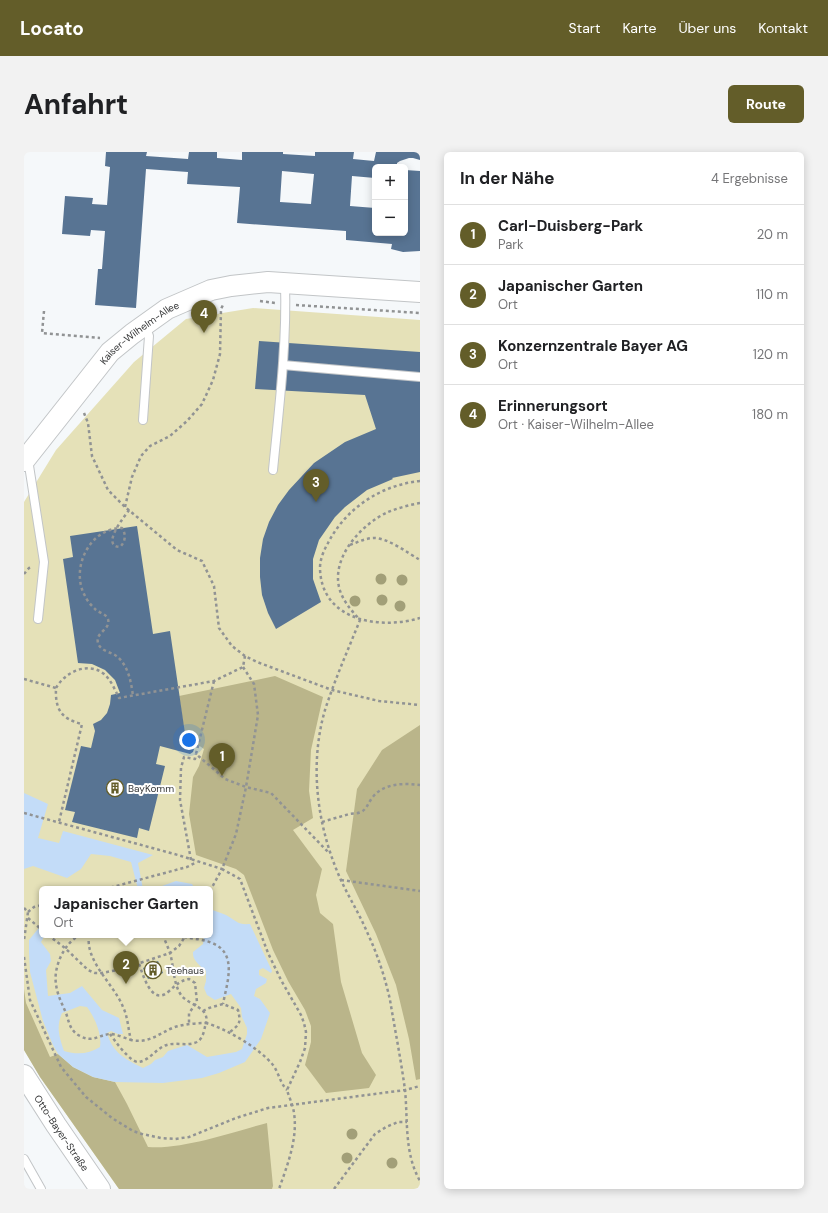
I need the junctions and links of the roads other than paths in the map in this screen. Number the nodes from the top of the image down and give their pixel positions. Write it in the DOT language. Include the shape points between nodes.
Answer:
graph roads {
  1 [pos="285,283"];
  2 [pos="420,292"];
  3 [pos="145,324"];
  4 [pos="283,365"];
  5 [pos="420,377"];
  6 [pos="142,420"];
  7 [pos="26,458"];
  8 [pos="273,470"];
  9 [pos="38,618"];
  10 [pos="24,1075"];
  11 [pos="24,1159"];
  12 [pos="41,1189"];
  13 [pos="100,1189"];
  1 -- 2 [label="street, Kaiser-Wilhelm-Allee"];
  1 -- 3 [label="street, Kaiser-Wilhelm-Allee" via="268,282 211,290 167,309"];
  1 -- 4 [label="lane"];
  3 -- 6 [label="lane" via="149,336"];
  3 -- 7 [label="street, Kaiser-Wilhelm-Allee" via="110,352"];
  4 -- 5 [label="lane"];
  4 -- 8 [label="lane"];
  7 -- 9 [label="lane" via="44,562"];
  10 -- 13 [label="street, Otto-Bayer-Straße"];
  11 -- 12 [label="lane"];
}
